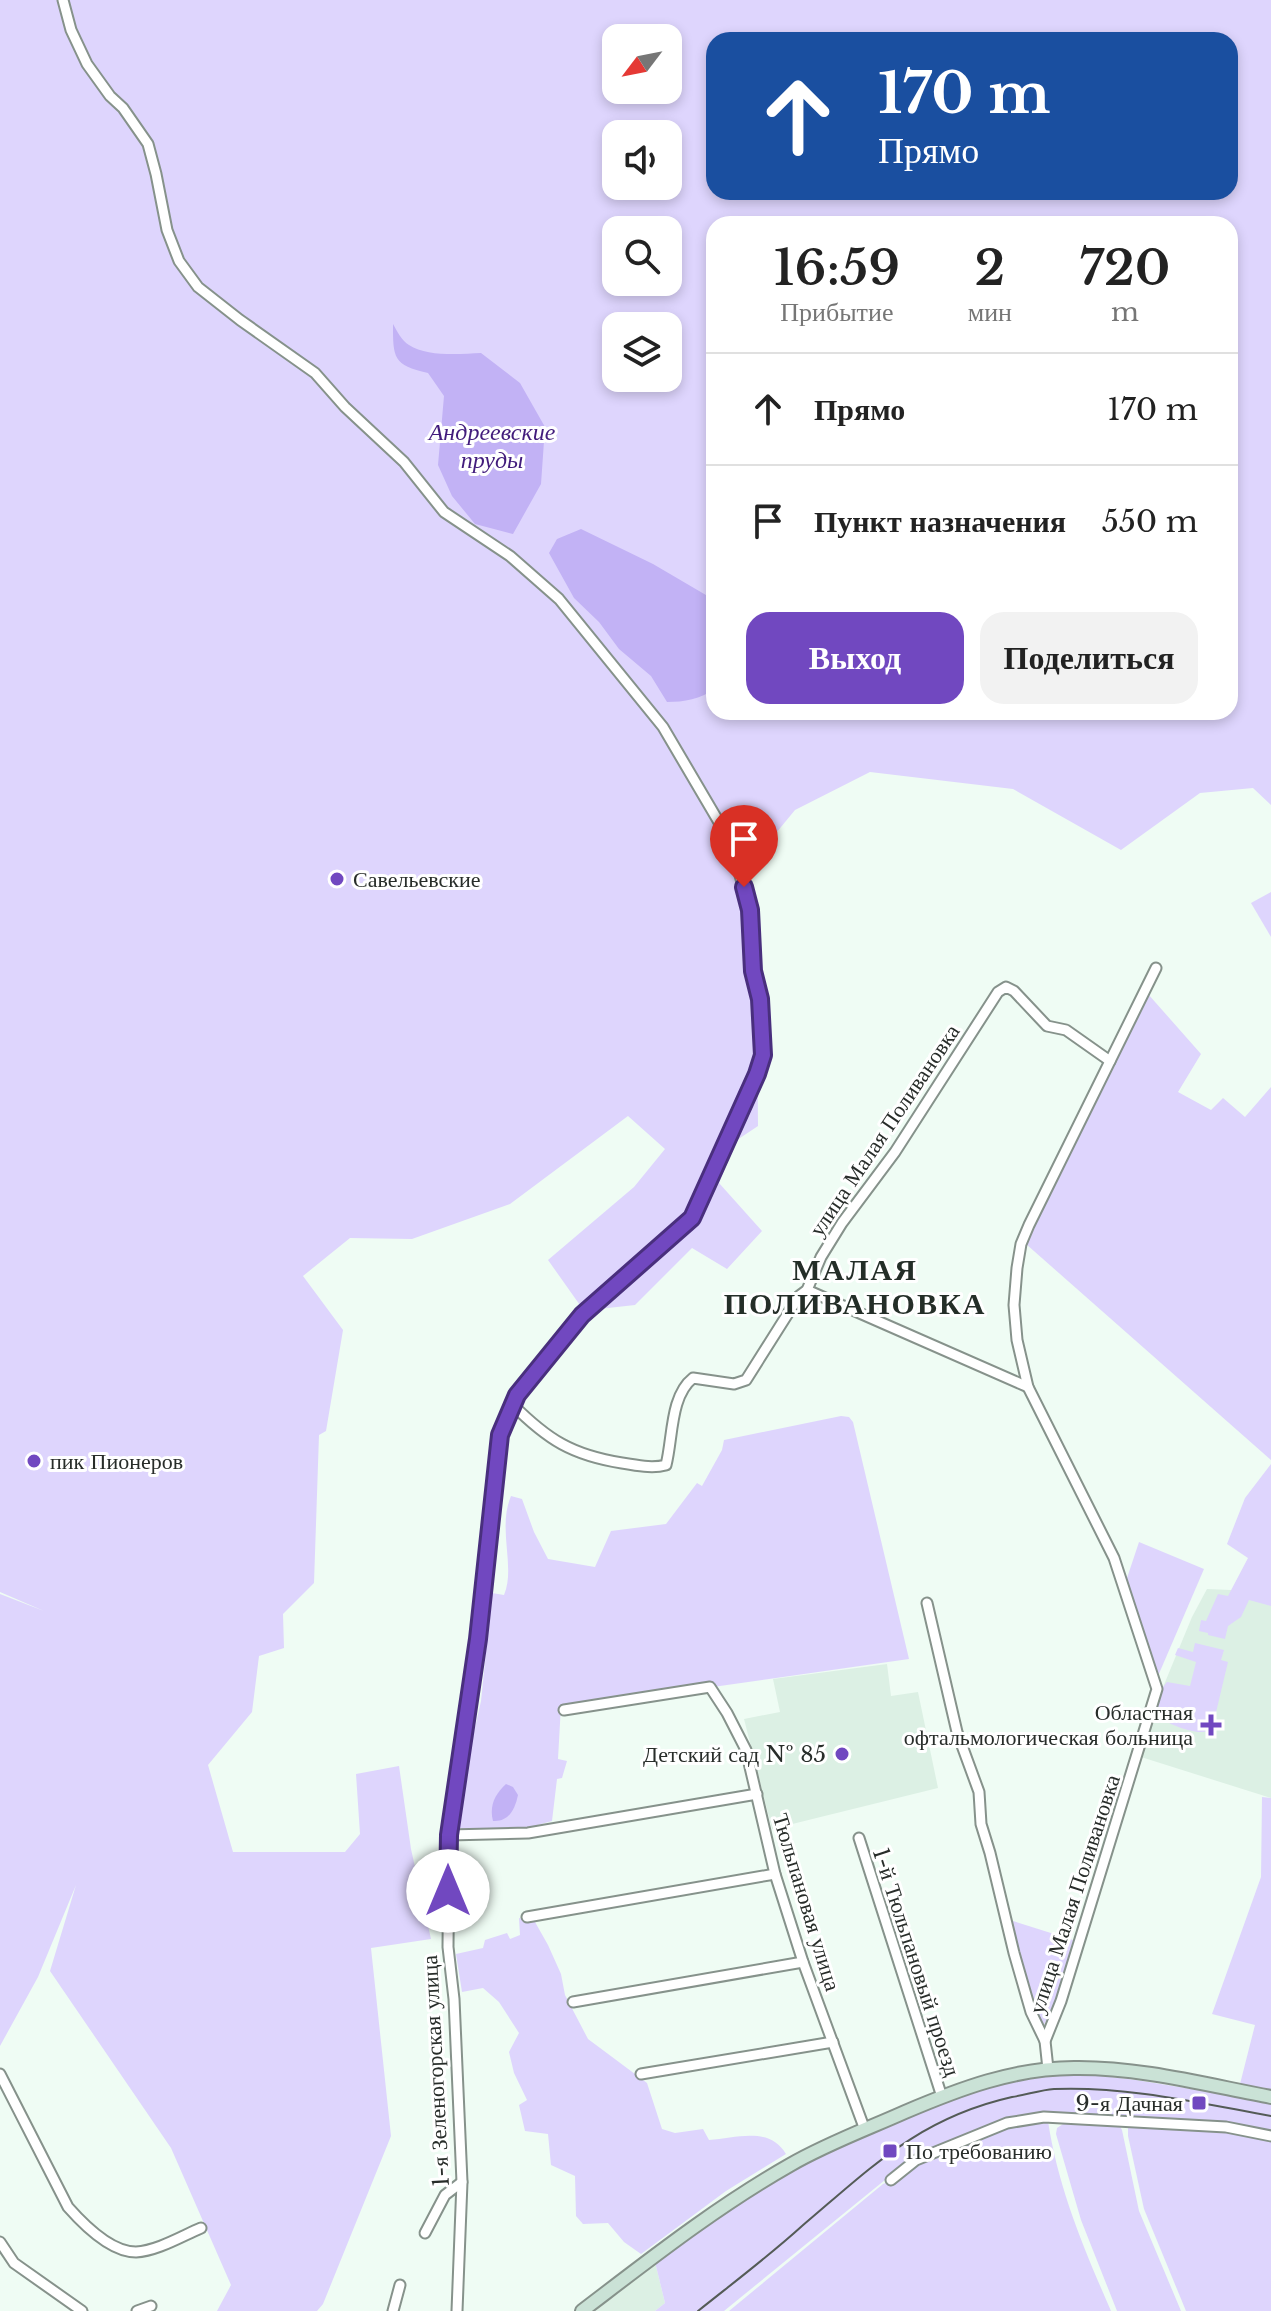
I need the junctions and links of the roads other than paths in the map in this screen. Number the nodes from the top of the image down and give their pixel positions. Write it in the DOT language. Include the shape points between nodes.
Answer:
graph roads {
  1 [pos="63,0"];
  2 [pos="1156,968"];
  3 [pos="1110,1061"];
  4 [pos="807,1290"];
  5 [pos="1028,1387"];
  6 [pos="512,1404"];
  7 [pos="927,1603"];
  8 [pos="564,1710"];
  9 [pos="757,1794"];
  10 [pos="449,1835"];
  11 [pos="859,1838"];
  12 [pos="775,1874"];
  13 [pos="527,1917"];
  14 [pos="803,1962"];
  15 [pos="573,2002"];
  16 [pos="1045,2041"];
  17 [pos="833,2042"];
  18 [pos="1048,2069"];
  19 [pos="0,2074"];
  20 [pos="641,2074"];
  21 [pos="942,2097"];
  22 [pos="1271,2097"];
  23 [pos="865,2130"];
  24 [pos="1271,2136"];
  25 [pos="891,2180"];
  26 [pos="462,2182"];
  27 [pos="201,2228"];
  28 [pos="425,2233"];
  29 [pos="0,2242"];
  30 [pos="400,2285"];
  31 [pos="151,2306"];
  32 [pos="82,2311"];
  33 [pos="137,2311"];
  34 [pos="393,2311"];
  35 [pos="457,2311"];
  36 [pos="582,2311"];
  1 -- 6 [label="street" via="87,64 148,144 167,230 179,261 198,287 315,373 404,462 444,512 510,556 559,599 663,727 730,841 750,910 763,1055 757,1074 692,1218 582,1315"];
  2 -- 3 [label="street, улица Малая Поливановка"];
  3 -- 4 [label="street, улица Малая Поливановка" via="1066,1030 1047,1026 1014,991 1006,987 998,992 895,1152 842,1223"];
  3 -- 5 [label="street, улица Малая Поливановка" via="1021,1244 1014,1305"];
  4 -- 5 [label="street"];
  4 -- 6 [label="street, улица Малая Поливановка" via="746,1380 688,1382 677,1402 666,1465 590,1458 541,1431"];
  5 -- 16 [label="street, улица Малая Поливановка" via="1114,1558 1157,1689"];
  6 -- 10 [label="street, 1-я Зеленогорская улица" via="500,1435"];
  7 -- 16 [label="street" via="957,1732 979,1792 981,1824 1014,1953"];
  8 -- 9 [label="street, Тюльпановая улица" via="710,1687 746,1750"];
  9 -- 10 [label="street" via="528,1833"];
  9 -- 12 [label="street, Тюльпановая улица"];
  10 -- 26 [label="street, 1-я Зеленогорская улица" via="448,1947"];
  11 -- 21 [label="street, 1-й Тюльпановый проезд"];
  12 -- 13 [label="street"];
  12 -- 14 [label="street, Тюльпановая улица"];
  14 -- 15 [label="street"];
  14 -- 17 [label="street, Тюльпановая улица"];
  16 -- 18 [label="street, улица Малая Поливановка"];
  17 -- 20 [label="street"];
  17 -- 23 [label="street, Тюльпановая улица"];
  18 -- 21 [label="main road" via="993,2079"];
  18 -- 22 [label="main road" via="1149,2075"];
  19 -- 27 [label="street" via="80,2221 120,2249 136,2252"];
  21 -- 23 [label="main road"];
  23 -- 36 [label="main road" via="792,2164 729,2202"];
  24 -- 25 [label="street" via="1226,2127 1044,2117 1007,2123 916,2160"];
  26 -- 28 [label="street" via="445,2195"];
  26 -- 35 [label="street, 1-я Зеленогорская улица"];
  29 -- 32 [label="street" via="14,2263"];
  30 -- 34 [label="street"];
  31 -- 33 [label="street"];
}
